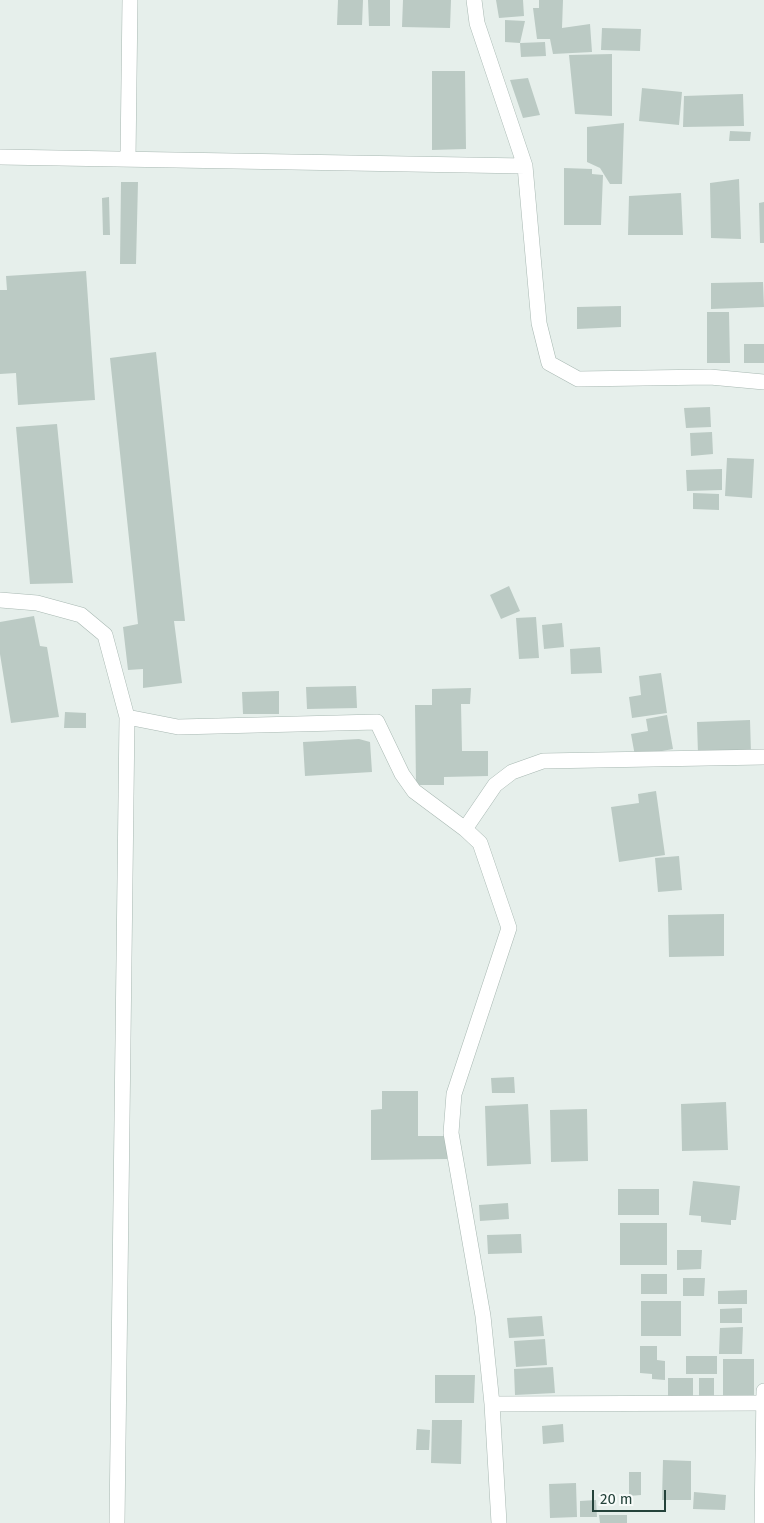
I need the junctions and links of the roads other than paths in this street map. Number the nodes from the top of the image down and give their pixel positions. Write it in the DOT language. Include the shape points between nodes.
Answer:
graph roads {
  1 [pos="130,0"];
  2 [pos="474,0"];
  3 [pos="0,156"];
  4 [pos="128,159"];
  5 [pos="525,166"];
  6 [pos="764,382"];
  7 [pos="0,600"];
  8 [pos="127,717"];
  9 [pos="764,757"];
  10 [pos="465,829"];
  11 [pos="764,1391"];
  12 [pos="764,1403"];
  13 [pos="492,1404"];
  14 [pos="117,1523"];
  15 [pos="499,1523"];
  16 [pos="762,1523"];
  1 -- 4 [label="street"];
  2 -- 5 [label="street" via="477,23"];
  3 -- 4 [label="street"];
  4 -- 5 [label="street"];
  5 -- 6 [label="street" via="539,323 549,363 578,379 710,377"];
  7 -- 8 [label="street" via="37,603 81,615 105,635"];
  8 -- 10 [label="street" via="178,726 377,722 402,774 414,791"];
  8 -- 14 [label="street"];
  9 -- 10 [label="street" via="543,761 512,772 495,784"];
  10 -- 13 [label="street" via="480,844 509,928 454,1094 451,1133 483,1316"];
  11 -- 12 [label="street"];
  12 -- 13 [label="street"];
  12 -- 16 [label="street"];
  13 -- 15 [label="street"];
}
